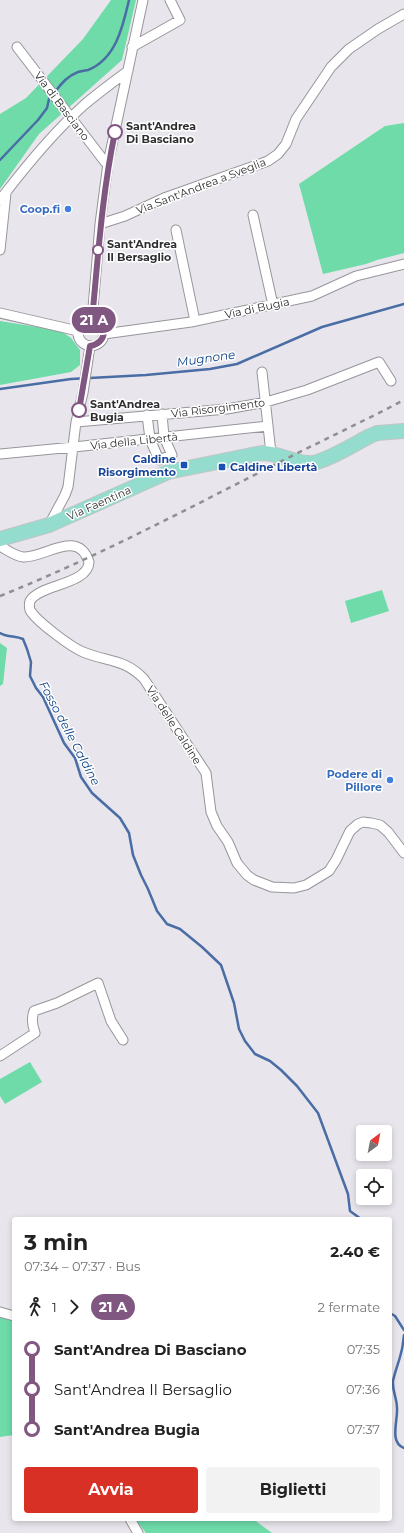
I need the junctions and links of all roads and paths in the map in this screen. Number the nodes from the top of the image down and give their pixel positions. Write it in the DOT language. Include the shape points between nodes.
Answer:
graph roads {
  1 [pos="143,0"];
  2 [pos="170,0"];
  3 [pos="404,14"];
  4 [pos="17,47"];
  5 [pos="132,47"];
  6 [pos="128,71"];
  7 [pos="71,118"];
  8 [pos="108,163"];
  9 [pos="6,191"];
  10 [pos="0,200"];
  11 [pos="253,215"];
  12 [pos="100,224"];
  13 [pos="176,230"];
  14 [pos="0,250"];
  15 [pos="404,264"];
  16 [pos="273,305"];
  17 [pos="0,313"];
  18 [pos="92,320"];
  19 [pos="195,321"];
  20 [pos="78,331"];
  21 [pos="104,334"];
  22 [pos="90,346"];
  23 [pos="262,372"];
  24 [pos="391,381"];
  25 [pos="266,402"];
  26 [pos="162,414"];
  27 [pos="147,416"];
  28 [pos="76,422"];
  29 [pos="268,426"];
  30 [pos="404,431"];
  31 [pos="164,437"];
  32 [pos="150,439"];
  33 [pos="74,447"];
  34 [pos="271,453"];
  35 [pos="0,454"];
  36 [pos="50,525"];
  37 [pos="0,540"];
  38 [pos="0,546"];
  39 [pos="404,853"];
  40 [pos="123,1040"];
  41 [pos="0,1056"];
  42 [pos="0,1312"];
  43 [pos="12,1315"];
  44 [pos="131,1521"];
  45 [pos="138,1533"];
  1 -- 5 [label="street"];
  2 -- 5 [label="street" via="180,20"];
  3 -- 12 [label="street, Via Sant'Andrea a Sveglia" via="349,49 331,67 296,120 286,144 268,161"];
  4 -- 7 [label="street, Via di Basciano"];
  5 -- 6 [label="street"];
  6 -- 7 [label="street"];
  6 -- 8 [label="street"];
  7 -- 8 [label="street, Via di Basciano"];
  7 -- 9 [label="street"];
  8 -- 12 [label="street"];
  9 -- 10 [label="street"];
  9 -- 14 [label="street"];
  11 -- 16 [label="street"];
  12 -- 18 [label="street"];
  13 -- 19 [label="street"];
  15 -- 16 [label="street, Via di Bugia" via="356,276 312,296"];
  16 -- 19 [label="street, Via di Bugia"];
  17 -- 20 [label="street"];
  18 -- 20 [label="street" via="82,323"];
  18 -- 21 [label="street" via="100,323"];
  19 -- 21 [label="street, Via di Bugia"];
  20 -- 22 [label="street" via="80,340"];
  21 -- 22 [label="street" via="100,342"];
  22 -- 28 [label="street"];
  23 -- 25 [label="street"];
  24 -- 25 [label="street, Via Risorgimento" via="379,362 307,390"];
  25 -- 26 [label="street, Via Risorgimento" via="227,409"];
  25 -- 29 [label="street"];
  26 -- 27 [label="street, Via Risorgimento"];
  26 -- 31 [label="street"];
  27 -- 28 [label="street, Via Risorgimento"];
  27 -- 32 [label="street"];
  28 -- 33 [label="street"];
  29 -- 31 [label="street, Via della Libertà"];
  29 -- 34 [label="street"];
  30 -- 34 [label="main road, Via Faentina" via="377,434 314,463"];
  31 -- 32 [label="street, Via della Libertà"];
  31 -- 32 [label="street" via="172,455 159,460"];
  32 -- 33 [label="street, Via della Libertà"];
  33 -- 35 [label="street, Via della Libertà"];
  33 -- 36 [label="street" via="68,486"];
  34 -- 36 [label="main road, Via Faentina" via="168,472"];
  36 -- 37 [label="main road, Via Faentina"];
  38 -- 39 [label="street, Via delle Caldine" via="22,557 64,547 74,546 83,550 89,562 87,569 73,579 34,595 30,601 30,609 44,624 77,649 126,665 144,679 206,773 211,812 237,864 247,875 272,887 294,888 306,885 329,871 350,831 363,822 380,825"];
  40 -- 41 [label="street" via="111,1021 98,983 34,1012 32,1025 35,1033"];
  42 -- 43 [label="street"];
  44 -- 45 [label="street"];
}
